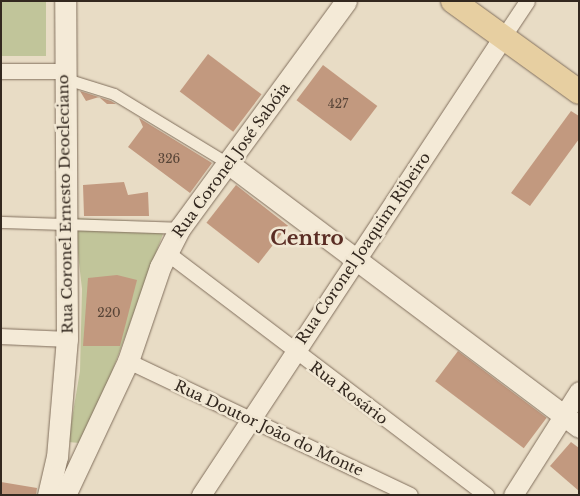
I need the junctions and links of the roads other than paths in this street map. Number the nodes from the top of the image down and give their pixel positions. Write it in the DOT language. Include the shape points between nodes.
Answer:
graph roads {
  1 [pos="65,1"];
  2 [pos="346,1"];
  3 [pos="453,1"];
  4 [pos="527,1"];
  5 [pos="503,37"];
  6 [pos="1,71"];
  7 [pos="63,75"];
  8 [pos="579,92"];
  9 [pos="229,164"];
  10 [pos="1,222"];
  11 [pos="68,222"];
  12 [pos="180,228"];
  13 [pos="166,252"];
  14 [pos="356,263"];
  15 [pos="1,336"];
  16 [pos="67,339"];
  17 [pos="294,351"];
  18 [pos="128,361"];
  19 [pos="579,391"];
  20 [pos="250,418"];
  21 [pos="571,421"];
  22 [pos="48,495"];
  23 [pos="65,495"];
  24 [pos="200,495"];
  25 [pos="410,495"];
  26 [pos="486,495"];
  27 [pos="513,495"];
  1 -- 7 [label="main road, Rua Coronel Ernesto Deocleciano"];
  2 -- 9 [label="main road, Rua Coronel José Sabóia"];
  3 -- 5 [label="main road"];
  4 -- 5 [label="street, Rua Coronel Joaquim Ribeiro"];
  5 -- 8 [label="main road"];
  5 -- 14 [label="street, Rua Coronel Joaquim Ribeiro"];
  6 -- 7 [label="street"];
  7 -- 9 [label="street" via="114,94"];
  7 -- 11 [label="main road, Rua Coronel Ernesto Deocleciano"];
  9 -- 12 [label="main road, Rua Coronel José Sabóia"];
  9 -- 14 [label="main road"];
  10 -- 11 [label="street"];
  11 -- 12 [label="street"];
  11 -- 16 [label="main road, Rua Coronel Ernesto Deocleciano"];
  12 -- 13 [label="main road, Rua Coronel José Sabóia"];
  13 -- 17 [label="street, Rua Rosário"];
  13 -- 18 [label="main road, Rua Coronel José Sabóia"];
  14 -- 17 [label="street, Rua Coronel Joaquim Ribeiro"];
  14 -- 21 [label="main road"];
  15 -- 16 [label="street"];
  16 -- 22 [label="main road, Rua Coronel Ernesto Deocleciano" via="57,457"];
  17 -- 20 [label="street, Rua Coronel Joaquim Ribeiro"];
  17 -- 26 [label="street, Rua Rosário"];
  18 -- 20 [label="street, Rua Doutor João do Monte"];
  18 -- 23 [label="main road, Rua Coronel José Sabóia"];
  19 -- 21 [label="street"];
  20 -- 24 [label="street, Rua Coronel Joaquim Ribeiro"];
  20 -- 25 [label="street, Rua Doutor João do Monte"];
  21 -- 27 [label="street"];
}
